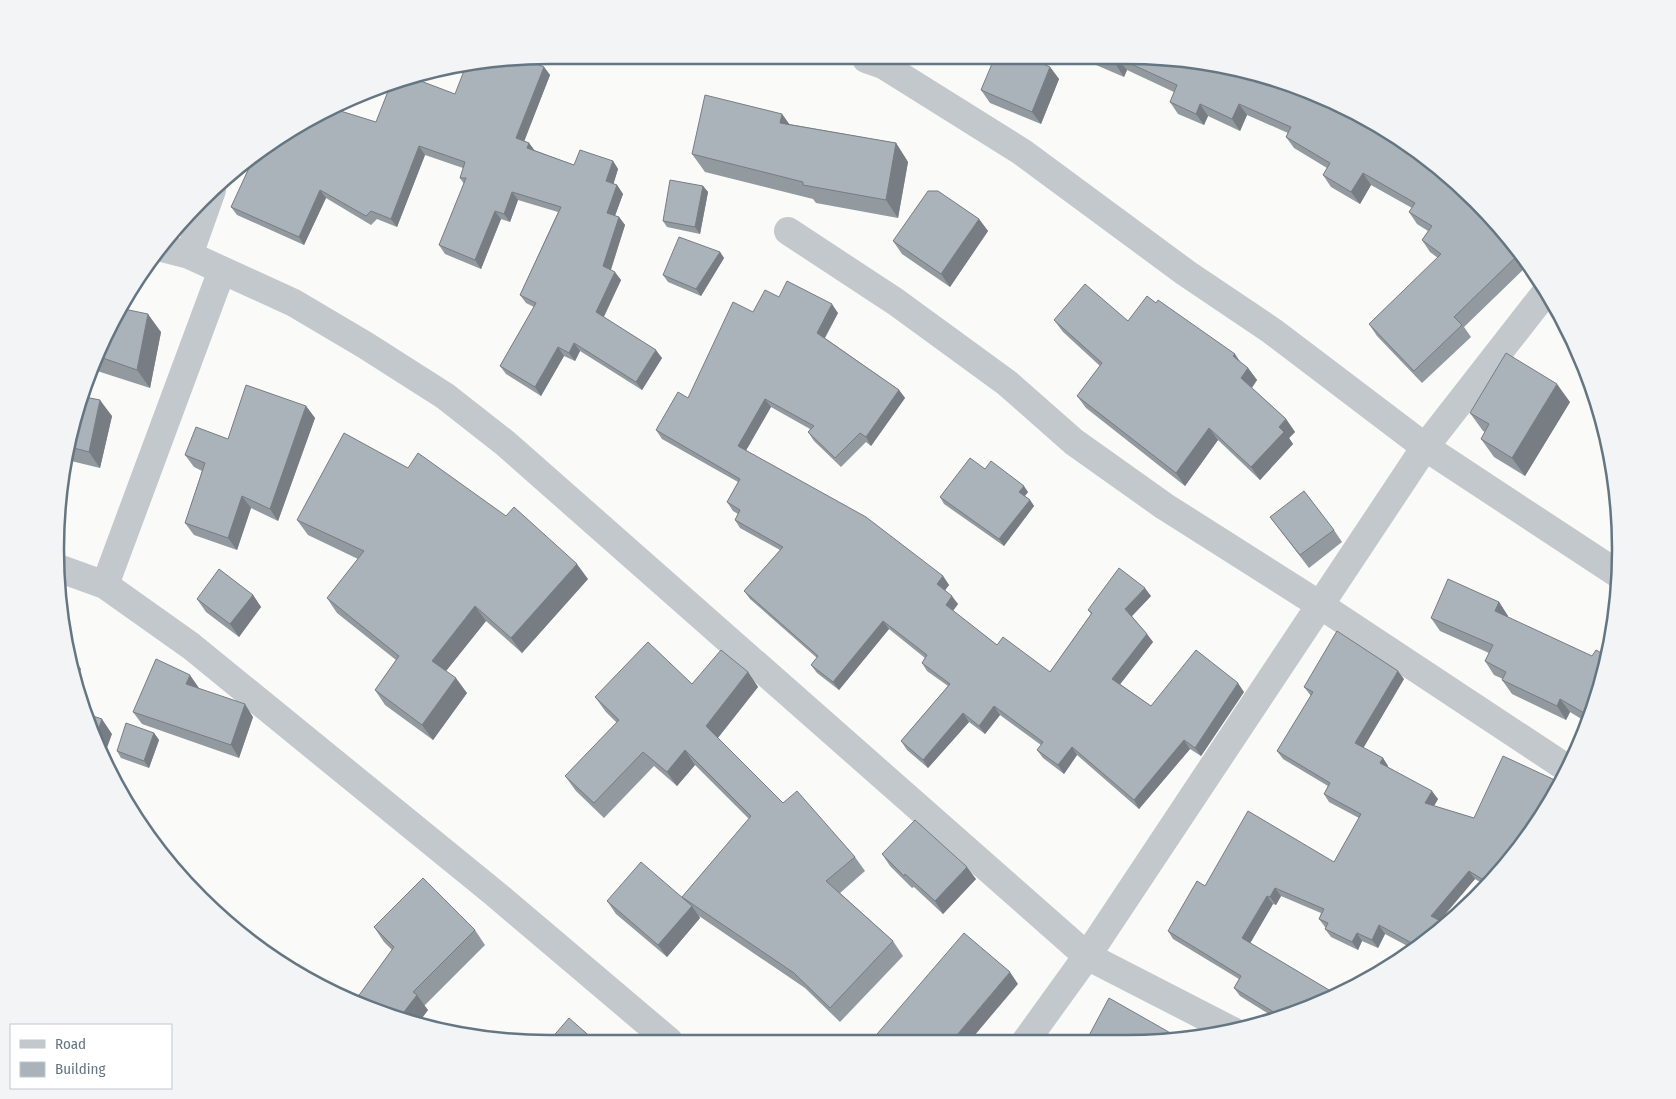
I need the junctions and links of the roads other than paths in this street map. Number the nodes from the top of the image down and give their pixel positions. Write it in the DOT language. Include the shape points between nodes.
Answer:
graph roads {
  1 [pos="880,64"];
  2 [pos="207,206"];
  3 [pos="788,231"];
  4 [pos="168,249"];
  5 [pos="189,255"];
  6 [pos="222,270"];
  7 [pos="1541,298"];
  8 [pos="1425,447"];
  9 [pos="65,570"];
  10 [pos="1611,570"];
  11 [pos="105,585"];
  12 [pos="1320,605"];
  13 [pos="1562,764"];
  14 [pos="1087,956"];
  15 [pos="1223,1025"];
  16 [pos="662,1035"];
  17 [pos="1030,1035"];
  1 -- 8 [label="street" via="1022,152"];
  2 -- 5 [label="street"];
  3 -- 12 [label="street" via="904,307 1007,383 1074,442 1164,506"];
  4 -- 5 [label="street"];
  5 -- 6 [label="street"];
  6 -- 11 [label="street"];
  6 -- 14 [label="street" via="294,303 446,396 505,443"];
  7 -- 8 [label="street"];
  8 -- 10 [label="street"];
  8 -- 12 [label="street"];
  9 -- 11 [label="street"];
  11 -- 16 [label="street" via="191,646 290,724"];
  12 -- 13 [label="street"];
  12 -- 14 [label="street"];
  14 -- 15 [label="street"];
  14 -- 17 [label="street"];
}
